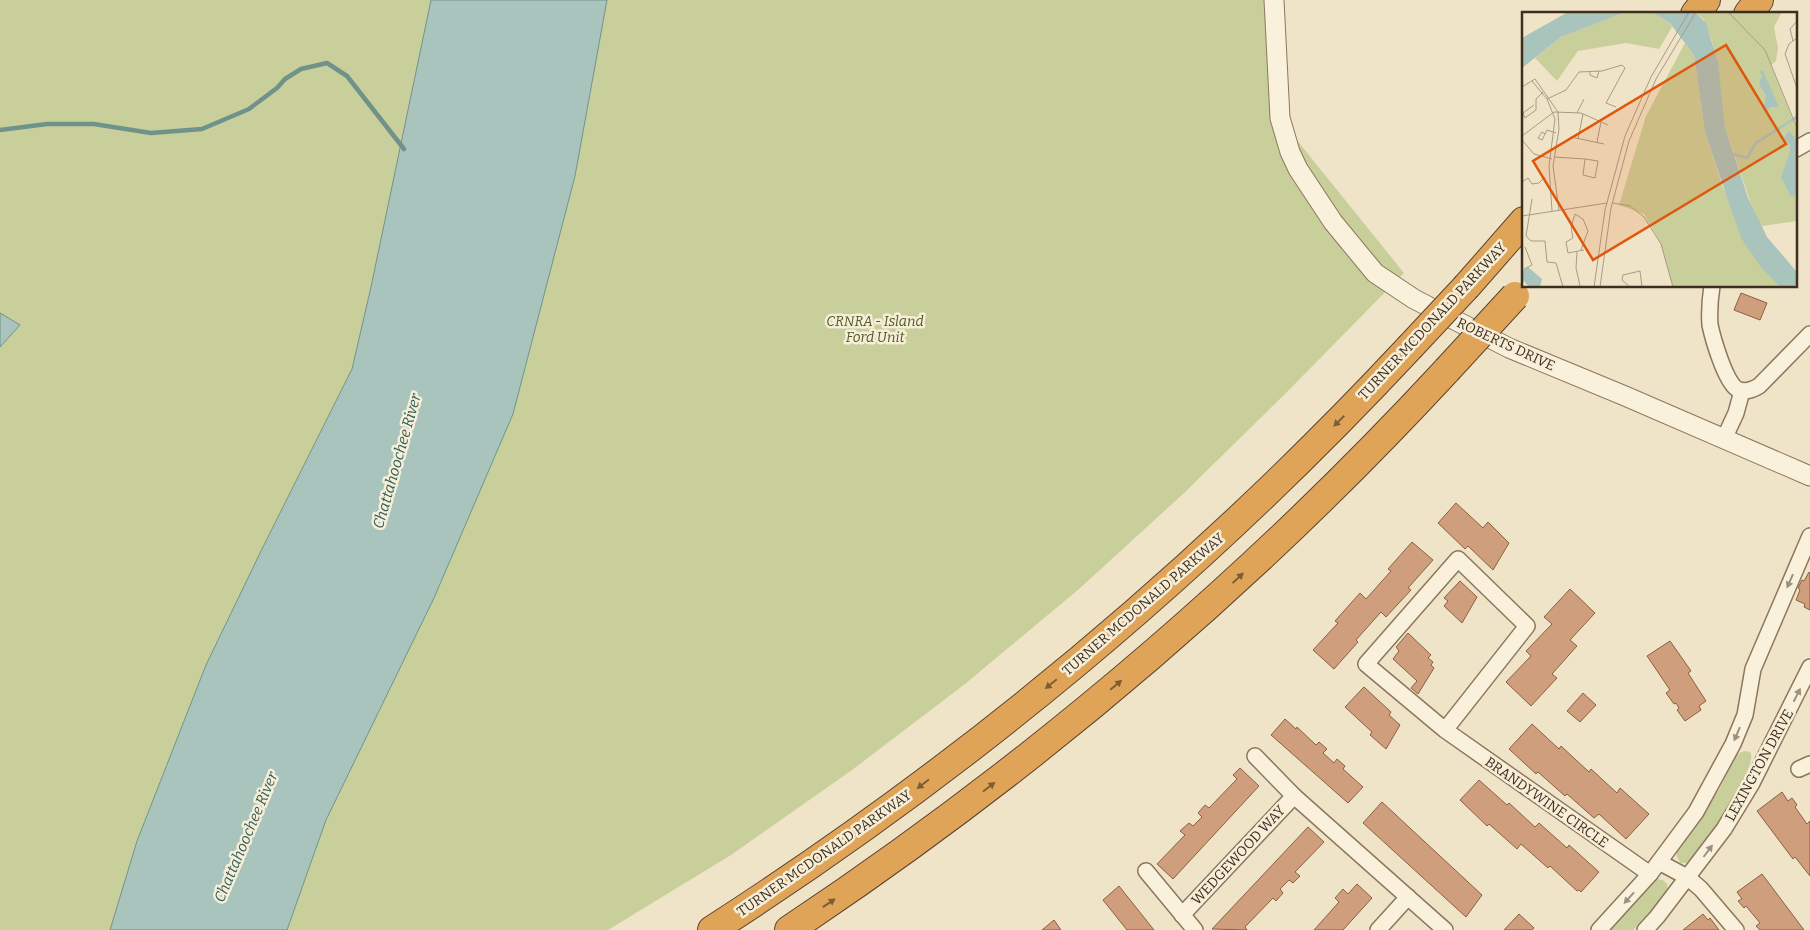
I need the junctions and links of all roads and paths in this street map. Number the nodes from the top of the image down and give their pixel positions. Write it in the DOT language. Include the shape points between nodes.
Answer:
graph roads {
  1 [pos="1274,0"];
  2 [pos="1706,0"];
  3 [pos="1759,0"];
  4 [pos="1697,12"];
  5 [pos="1750,12"];
  6 [pos="1810,141"];
  7 [pos="1798,148"];
  8 [pos="1522,222"];
  9 [pos="1712,288"];
  10 [pos="1520,291"];
  11 [pos="1810,334"];
  12 [pos="1742,391"];
  13 [pos="1724,439"];
  14 [pos="1810,476"];
  15 [pos="1810,536"];
  16 [pos="1810,667"];
  17 [pos="1445,730"];
  18 [pos="1255,756"];
  19 [pos="1294,796"];
  20 [pos="1654,868"];
  21 [pos="1146,871"];
  22 [pos="1688,877"];
  23 [pos="1408,897"];
  24 [pos="1182,915"];
  25 [pos="712,930"];
  26 [pos="789,930"];
  27 [pos="1194,930"];
  28 [pos="1378,930"];
  29 [pos="1445,930"];
  30 [pos="1599,930"];
  31 [pos="1645,930"];
  32 [pos="1736,930"];
  1 -- 13 [label="street, ROBERTS DRIVE" via="1280,118 1290,152 1333,222 1374,273 1414,299 1509,348"];
  2 -- 4 [label="highway"];
  3 -- 5 [label="highway"];
  6 -- 7 [label="street"];
  8 -- 25 [label="highway, TURNER MCDONALD PARKWAY, one-way, bridge" via="1467,286 1336,425 1228,530 1149,600 1067,671 897,803"];
  9 -- 12 [label="street" via="1710,324 1716,348 1731,382"];
  26 -- 10 [label="highway, one-way, bridge" via="946,820 1118,684 1272,546 1391,430"];
  11 -- 12 [label="street" via="1759,386 1751,391"];
  12 -- 13 [label="street"];
  13 -- 14 [label="street, ROBERTS DRIVE"];
  15 -- 20 [label="street, one-way" via="1753,668 1745,715 1733,744 1696,812"];
  22 -- 16 [label="street, LEXINGTON DRIVE, one-way" via="1724,829 1752,783"];
  17 -- 17 [label="street, BRANDYWINE CIRCLE" via="1528,626 1458,559 1366,664"];
  17 -- 20 [label="street, BRANDYWINE CIRCLE"];
  18 -- 19 [label="street, WEDGEWOOD WAY"];
  19 -- 23 [label="street, WEDGEWOOD WAY"];
  19 -- 24 [label="street, WEDGEWOOD WAY"];
  20 -- 22 [label="street, BRANDYWINE CIRCLE"];
  20 -- 30 [label="street, one-way"];
  21 -- 24 [label="street, WEDGEWOOD WAY"];
  22 -- 31 [label="street, LEXINGTON DRIVE"];
  22 -- 32 [label="street, BRANDYWINE CIRCLE"];
  23 -- 28 [label="street"];
  23 -- 29 [label="street, WEDGEWOOD WAY"];
  24 -- 27 [label="street, WEDGEWOOD WAY"];
}
